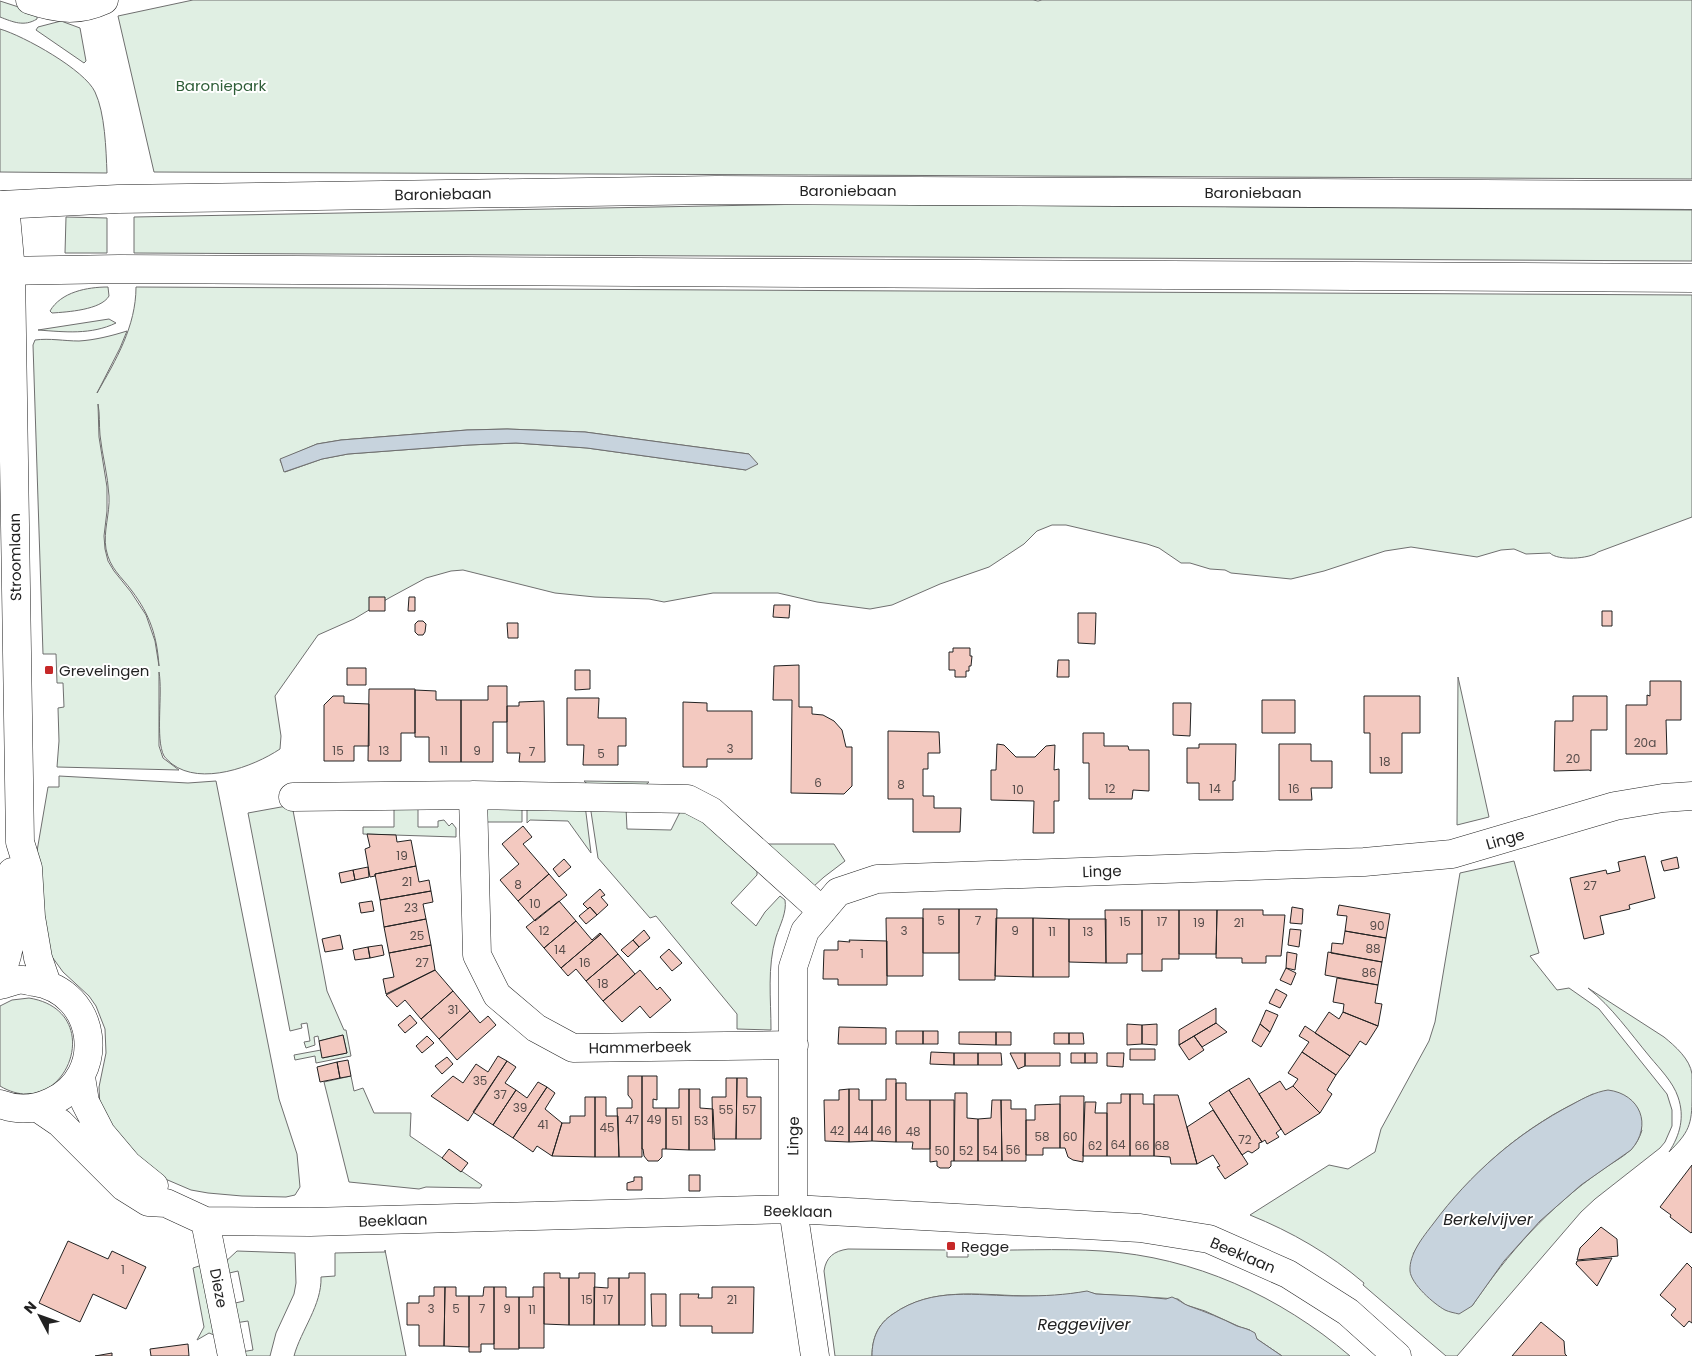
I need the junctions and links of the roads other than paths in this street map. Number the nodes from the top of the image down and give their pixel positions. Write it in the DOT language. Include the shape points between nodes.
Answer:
graph roads {
  1 [pos="30,0"];
  2 [pos="97,3"];
  3 [pos="1692,195"];
  4 [pos="2,205"];
  5 [pos="6,271"];
  6 [pos="1692,278"];
  7 [pos="473,795"];
  8 [pos="1692,796"];
  9 [pos="293,797"];
  10 [pos="20,842"];
  11 [pos="822,911"];
  12 [pos="0,975"];
  13 [pos="47,984"];
  14 [pos="0,985"];
  15 [pos="794,1045"];
  16 [pos="81,1077"];
  17 [pos="0,1104"];
  18 [pos="38,1108"];
  19 [pos="166,1203"];
  20 [pos="793,1209"];
  21 [pos="205,1221"];
  22 [pos="232,1356"];
  23 [pos="814,1356"];
  24 [pos="1397,1356"];
  1 -- 2 [label="street" via="67,8"];
  3 -- 4 [label="street, Baroniebaan" via="716,190 118,199"];
  4 -- 5 [label="street, Baroniebaan"];
  5 -- 6 [label="street" via="129,269"];
  5 -- 10 [label="street, Stroomlaan"];
  7 -- 9 [label="street"];
  7 -- 11 [label="street" via="688,799 711,811"];
  7 -- 15 [label="street, Hammerbeek" via="477,955 497,994 536,1028 573,1048"];
  8 -- 11 [label="street, Linge" via="1615,806 1452,854 1364,862 877,879 838,892"];
  10 -- 12 [label="street, Stroomlaan" via="12,868 12,919 6,962"];
  10 -- 13 [label="street, Stroomlaan" via="28,868 38,958"];
  11 -- 15 [label="street, Linge" via="805,931 793,967"];
  13 -- 14 [label="street" via="20,980"];
  13 -- 16 [label="street" via="71,999 86,1023 89,1050"];
  15 -- 20 [label="street, Linge"];
  16 -- 18 [label="street" via="62,1098"];
  16 -- 19 [label="street, Beeklaan" via="86,1102 101,1133 128,1165 154,1186"];
  17 -- 18 [label="street" via="12,1109"];
  18 -- 19 [label="street, Beeklaan" via="60,1123 124,1187 148,1202"];
  19 -- 21 [label="street, Beeklaan"];
  20 -- 21 [label="street, Beeklaan" via="310,1222"];
  20 -- 23 [label="street"];
  20 -- 24 [label="street, Beeklaan" via="1140,1228 1209,1239 1288,1274 1348,1312"];
  21 -- 22 [label="street, Dieze"];
}
